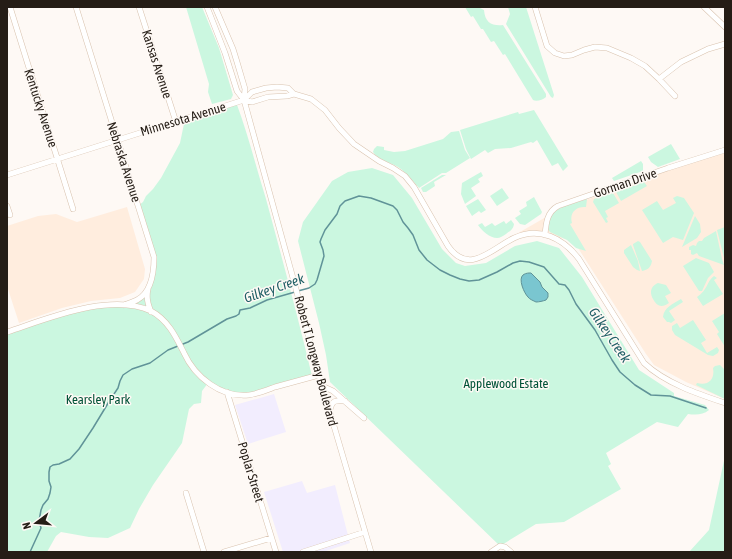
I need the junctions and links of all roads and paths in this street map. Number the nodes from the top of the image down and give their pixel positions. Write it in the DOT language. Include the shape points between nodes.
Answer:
graph roads {
  1 [pos="10,7"];
  2 [pos="76,7"];
  3 [pos="139,7"];
  4 [pos="207,7"];
  5 [pos="215,7"];
  6 [pos="535,7"];
  7 [pos="704,7"];
  8 [pos="725,28"];
  9 [pos="725,44"];
  10 [pos="659,79"];
  11 [pos="294,94"];
  12 [pos="675,96"];
  13 [pos="244,100"];
  14 [pos="176,122"];
  15 [pos="117,140"];
  16 [pos="725,150"];
  17 [pos="58,159"];
  18 [pos="7,175"];
  19 [pos="7,206"];
  20 [pos="73,209"];
  21 [pos="10,215"];
  22 [pos="545,235"];
  23 [pos="149,287"];
  24 [pos="124,305"];
  25 [pos="151,312"];
  26 [pos="7,332"];
  27 [pos="319,375"];
  28 [pos="322,386"];
  29 [pos="227,392"];
  30 [pos="346,401"];
  31 [pos="725,403"];
  32 [pos="329,411"];
  33 [pos="364,418"];
  34 [pos="186,493"];
  35 [pos="365,532"];
  36 [pos="272,538"];
  37 [pos="204,552"];
  38 [pos="224,552"];
  39 [pos="276,552"];
  40 [pos="302,552"];
  41 [pos="371,552"];
  42 [pos="491,552"];
  43 [pos="511,552"];
  1 -- 17 [label="street, Kentucky Avenue"];
  2 -- 15 [label="street, Nebraska Avenue"];
  3 -- 14 [label="street, Kansas Avenue"];
  4 -- 13 [label="street, Robert T Longway Boulevard" via="237,91"];
  5 -- 13 [label="street, Robert T Longway Boulevard" via="237,62 245,89"];
  6 -- 10 [label="street" via="547,46 555,53 564,56 595,47 607,48 645,66"];
  7 -- 8 [label="street"];
  9 -- 10 [label="street" via="682,62"];
  10 -- 12 [label="street"];
  11 -- 13 [label="street" via="252,102"];
  11 -- 13 [label="street" via="288,88 266,88 252,92"];
  11 -- 22 [label="street" via="311,99 325,110 354,144 405,176 455,254 468,260 476,259 526,234"];
  13 -- 14 [label="street, Minnesota Avenue"];
  13 -- 27 [label="street, Robert T Longway Boulevard"];
  14 -- 15 [label="street, Minnesota Avenue"];
  15 -- 17 [label="street, Minnesota Avenue"];
  15 -- 23 [label="street, Nebraska Avenue" via="154,257"];
  16 -- 22 [label="street, Gorman Drive" via="558,206 548,217"];
  17 -- 18 [label="street, Minnesota Avenue"];
  17 -- 20 [label="street, Kentucky Avenue"];
  19 -- 21 [label="street"];
  22 -- 31 [label="street" via="552,236 570,248 648,367 690,391"];
  23 -- 24 [label="street" via="144,295"];
  23 -- 25 [label="street, Nebraska Avenue" via="147,295"];
  24 -- 25 [label="street"];
  24 -- 26 [label="street" via="80,309"];
  25 -- 29 [label="street" via="171,329 194,368 216,388"];
  27 -- 28 [label="street, Robert T Longway Boulevard"];
  27 -- 29 [label="street" via="249,395"];
  28 -- 30 [label="street"];
  28 -- 32 [label="street, Robert T Longway Boulevard"];
  29 -- 36 [label="street, Poplar Street"];
  30 -- 32 [label="street" via="334,402"];
  30 -- 33 [label="street"];
  32 -- 35 [label="street, Robert T Longway Boulevard"];
  34 -- 37 [label="street"];
  35 -- 40 [label="street"];
  35 -- 41 [label="street, Robert T Longway Boulevard"];
  36 -- 38 [label="street"];
  36 -- 39 [label="street, Poplar Street"];
  42 -- 43 [label="street" via="500,546"];
}
